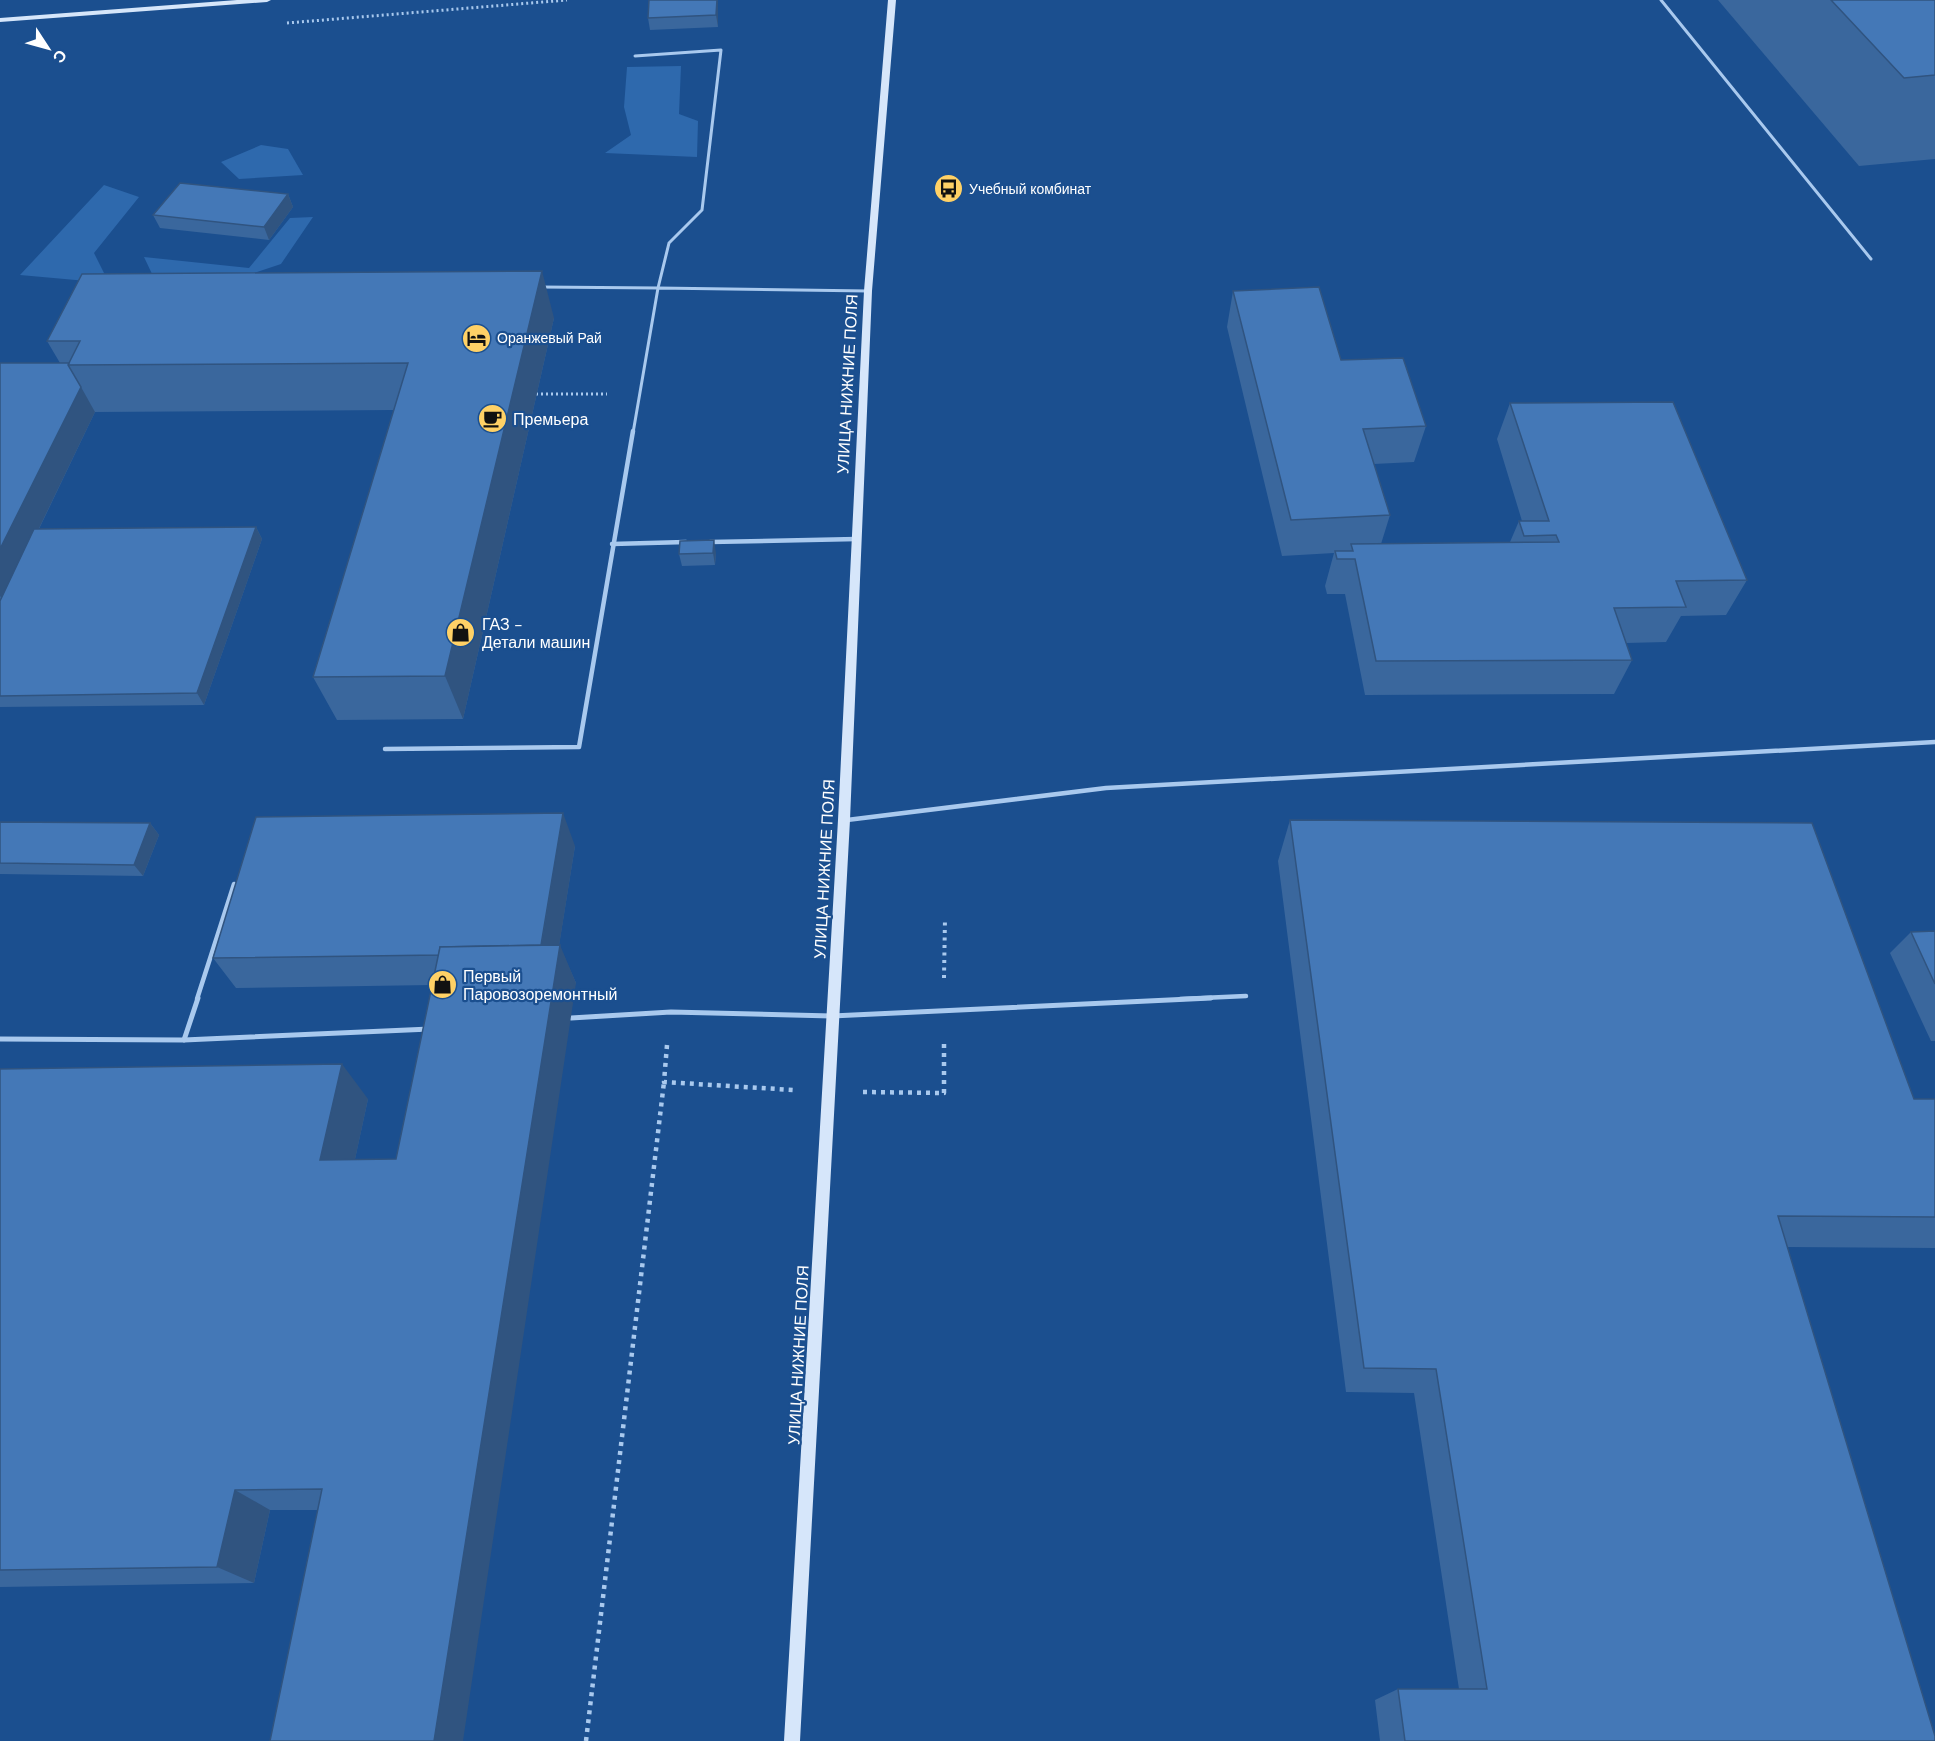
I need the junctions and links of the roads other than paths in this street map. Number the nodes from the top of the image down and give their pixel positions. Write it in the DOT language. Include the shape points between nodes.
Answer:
graph roads {
  1 [pos="267,0"];
  2 [pos="892,0"];
  3 [pos="1662,0"];
  4 [pos="0,20"];
  5 [pos="634,56"];
  6 [pos="1871,259"];
  7 [pos="530,287"];
  8 [pos="658,288"];
  9 [pos="868,291"];
  10 [pos="857,539"];
  11 [pos="689,542"];
  12 [pos="700,542"];
  13 [pos="612,544"];
  14 [pos="1935,742"];
  15 [pos="385,748"];
  16 [pos="844,820"];
  17 [pos="234,884"];
  18 [pos="1246,996"];
  19 [pos="832,1016"];
  20 [pos="571,1018"];
  21 [pos="442,1028"];
  22 [pos="0,1039"];
  23 [pos="184,1040"];
  24 [pos="792,1741"];
  1 -- 4 [label="main road"];
  2 -- 9 [label="main road, УЛИЦА НИЖНИЕ ПОЛЯ"];
  3 -- 6 [label="lane"];
  5 -- 8 [label="lane" via="721,50 702,210 669,243"];
  7 -- 8 [label="lane"];
  8 -- 9 [label="lane"];
  8 -- 13 [label="lane"];
  9 -- 10 [label="main road, УЛИЦА НИЖНИЕ ПОЛЯ"];
  10 -- 12 [label="lane"];
  10 -- 16 [label="main road, УЛИЦА НИЖНИЕ ПОЛЯ"];
  11 -- 13 [label="lane"];
  13 -- 15 [label="lane" via="579,747"];
  14 -- 16 [label="lane" via="1106,788"];
  16 -- 19 [label="main road, УЛИЦА НИЖНИЕ ПОЛЯ"];
  17 -- 23 [label="lane"];
  18 -- 19 [label="lane"];
  19 -- 20 [label="lane" via="671,1012"];
  19 -- 24 [label="main road, УЛИЦА НИЖНИЕ ПОЛЯ"];
  21 -- 23 [label="lane"];
  22 -- 23 [label="lane"];
}
